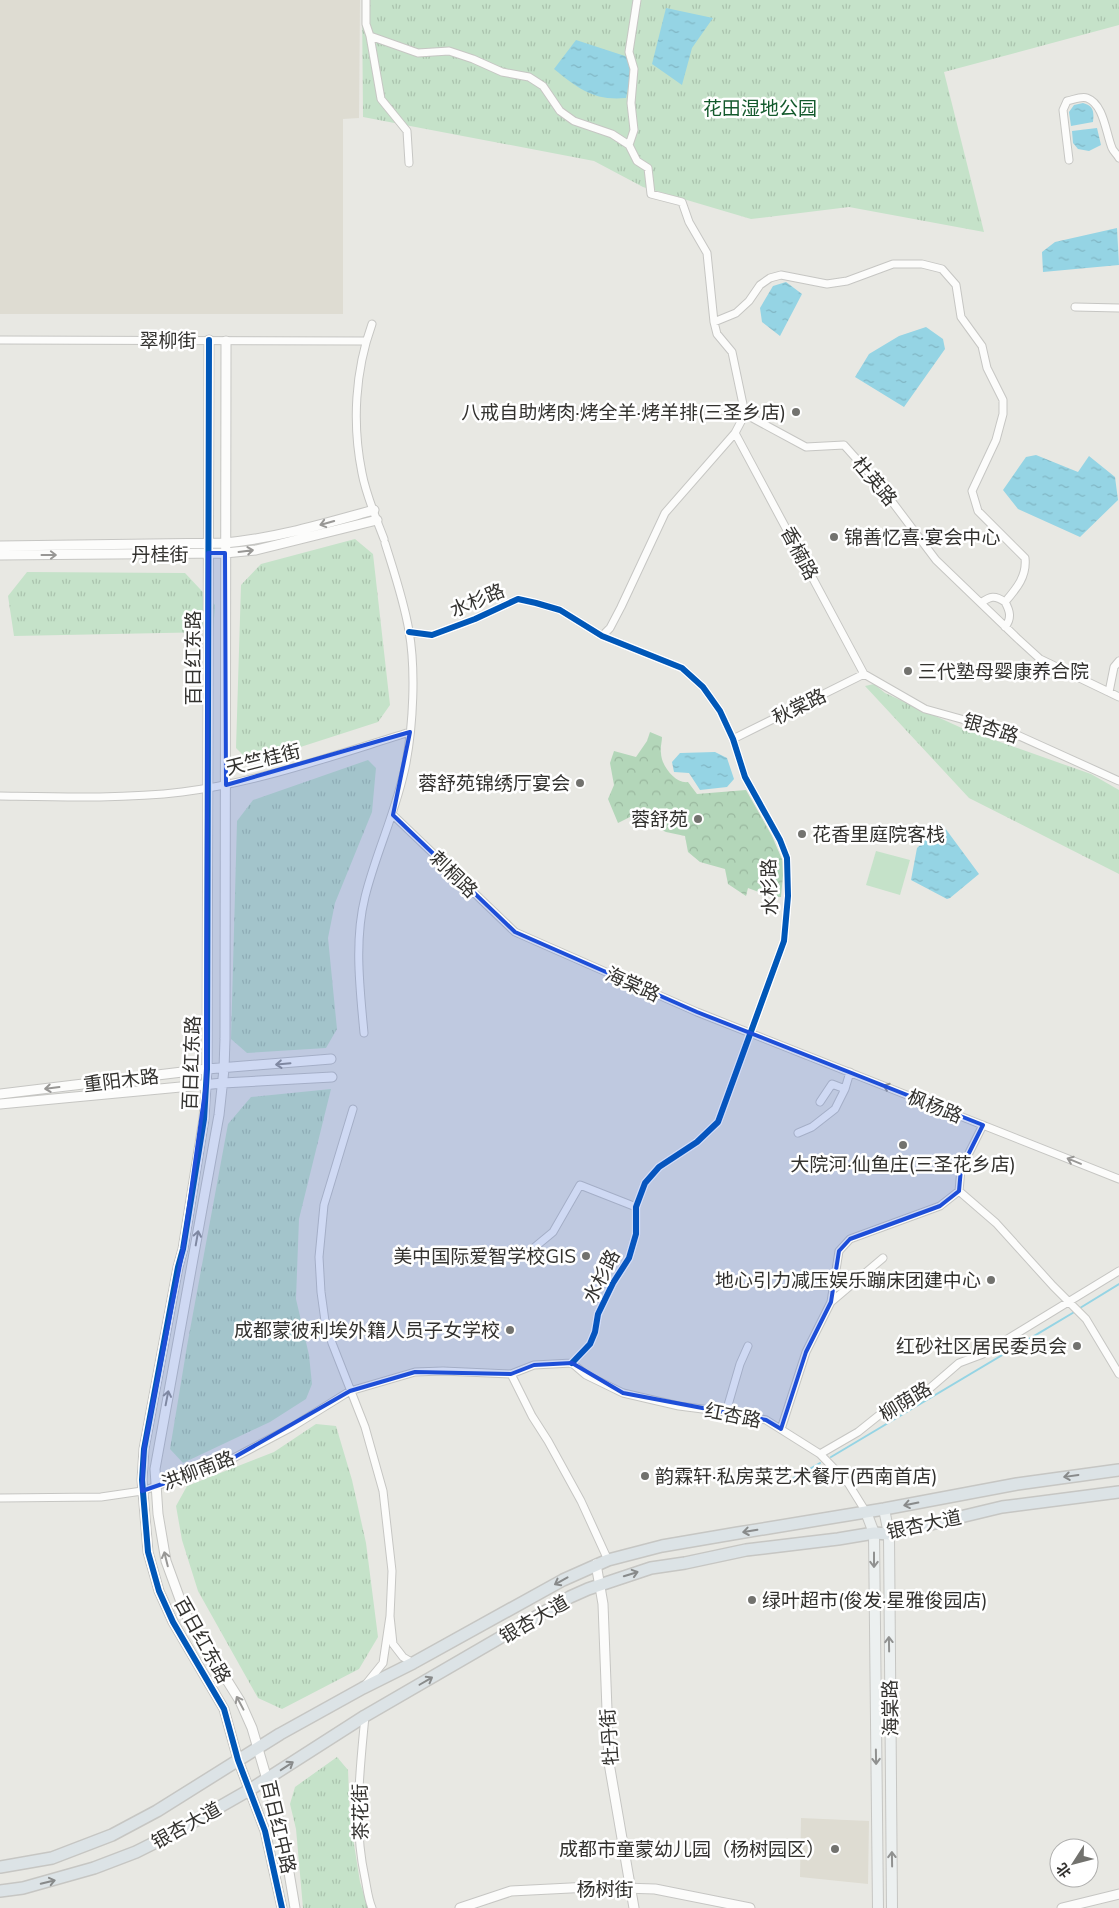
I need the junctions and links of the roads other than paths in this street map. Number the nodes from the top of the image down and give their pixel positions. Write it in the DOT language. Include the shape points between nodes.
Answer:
graph roads {
  1 [pos="366,0"];
  2 [pos="637,0"];
  3 [pos="370,36"];
  4 [pos="629,145"];
  5 [pos="1119,158"];
  6 [pos="1069,160"];
  7 [pos="409,164"];
  8 [pos="1075,307"];
  9 [pos="1119,308"];
  10 [pos="714,322"];
  11 [pos="372,324"];
  12 [pos="0,340"];
  13 [pos="209,340"];
  14 [pos="226,340"];
  15 [pos="366,341"];
  16 [pos="745,414"];
  17 [pos="735,433"];
  18 [pos="374,510"];
  19 [pos="377,520"];
  20 [pos="208,544"];
  21 [pos="225,544"];
  22 [pos="0,546"];
  23 [pos="208,553"];
  24 [pos="225,554"];
  25 [pos="0,555"];
  26 [pos="1005,602"];
  27 [pos="981,603"];
  28 [pos="1005,626"];
  29 [pos="409,632"];
  30 [pos="602,636"];
  31 [pos="1119,661"];
  32 [pos="864,674"];
  33 [pos="1109,692"];
  34 [pos="1119,697"];
  35 [pos="410,732"];
  36 [pos="733,738"];
  37 [pos="1119,781"];
  38 [pos="226,784"];
  39 [pos="208,788"];
  40 [pos="0,796"];
  41 [pos="393,815"];
  42 [pos="515,932"];
  43 [pos="364,1033"];
  44 [pos="751,1033"];
  45 [pos="331,1059"];
  46 [pos="207,1069"];
  47 [pos="224,1069"];
  48 [pos="850,1072"];
  49 [pos="332,1077"];
  50 [pos="222,1083"];
  51 [pos="206,1084"];
  52 [pos="845,1088"];
  53 [pos="0,1094"];
  54 [pos="820,1102"];
  55 [pos="0,1104"];
  56 [pos="354,1109"];
  57 [pos="982,1125"];
  58 [pos="798,1133"];
  59 [pos="1119,1179"];
  60 [pos="959,1191"];
  61 [pos="636,1207"];
  62 [pos="524,1256"];
  63 [pos="883,1258"];
  64 [pos="1119,1271"];
  65 [pos="831,1302"];
  66 [pos="1071,1304"];
  67 [pos="748,1346"];
  68 [pos="572,1363"];
  69 [pos="511,1374"];
  70 [pos="1119,1374"];
  71 [pos="350,1391"];
  72 [pos="726,1412"];
  73 [pos="781,1429"];
  74 [pos="820,1454"];
  75 [pos="1119,1470"];
  76 [pos="156,1486"];
  77 [pos="142,1492"];
  78 [pos="1119,1492"];
  79 [pos="0,1498"];
  80 [pos="884,1509"];
  81 [pos="866,1512"];
  82 [pos="874,1533"];
  83 [pos="888,1534"];
  84 [pos="608,1560"];
  85 [pos="596,1564"];
  86 [pos="600,1585"];
  87 [pos="390,1616"];
  88 [pos="413,1664"];
  89 [pos="363,1688"];
  90 [pos="365,1716"];
  91 [pos="258,1748"];
  92 [pos="238,1760"];
  93 [pos="268,1779"];
  94 [pos="251,1789"];
  95 [pos="0,1867"];
  96 [pos="630,1888"];
  97 [pos="0,1892"];
  98 [pos="1119,1894"];
  99 [pos="282,1908"];
  100 [pos="295,1908"];
  101 [pos="372,1908"];
  102 [pos="460,1908"];
  103 [pos="634,1908"];
  104 [pos="750,1908"];
  105 [pos="878,1908"];
  106 [pos="892,1908"];
  107 [pos="1062,1908"];
  1 -- 3 [label="street" via="366,24"];
  2 -- 4 [label="street" via="629,52 634,69 631,103 634,130"];
  3 -- 4 [label="street" via="418,53 448,51 502,72 529,77 543,86 560,111 574,121 612,134"];
  3 -- 7 [label="street" via="381,99 407,131"];
  4 -- 10 [label="street" via="637,161 648,168 651,194 682,202 689,222 707,252"];
  5 -- 6 [label="street" via="1095,104 1086,98 1077,98 1067,101 1063,110"];
  8 -- 9 [label="street"];
  10 -- 16 [label="street" via="717,334 732,352"];
  10 -- 26 [label="street" via="736,313 760,286 781,275 827,284 847,281 893,264 922,264 942,269 956,285 961,317 982,346 1003,400 1004,414 996,440 972,491 978,511 1025,558 1026,568 1021,583"];
  11 -- 15 [label="street"];
  12 -- 13 [label="street, 翠柳街"];
  13 -- 14 [label="street, 翠柳街"];
  13 -- 20 [label="street, 百日红东路"];
  14 -- 15 [label="street, 翠柳街"];
  14 -- 21 [label="street, 百日红东路"];
  15 -- 18 [label="street" via="356,431 362,475"];
  16 -- 17 [label="street"];
  16 -- 27 [label="street, 杜英路" via="806,447 844,445 878,483 936,560"];
  17 -- 30 [label="street" via="665,513 621,607"];
  17 -- 32 [label="street, 香楠路"];
  18 -- 19 [label="street"];
  18 -- 21 [label="street, 丹桂街, one-way" via="269,538"];
  24 -- 19 [label="street, 丹桂街, one-way" via="256,550"];
  19 -- 29 [label="street"];
  20 -- 21 [label="street, 丹桂街"];
  20 -- 22 [label="street, 丹桂街"];
  20 -- 23 [label="street, 百日红东路"];
  21 -- 24 [label="street, 百日红东路"];
  23 -- 24 [label="street, 丹桂街"];
  25 -- 23 [label="street, 丹桂街, one-way"];
  23 -- 39 [label="street, 百日红东路"];
  24 -- 38 [label="street, 百日红东路"];
  26 -- 27 [label="street" via="988,597"];
  26 -- 28 [label="street" via="1010,616"];
  27 -- 28 [label="street, 杜英路"];
  28 -- 33 [label="street, 杜英路" via="1040,659"];
  29 -- 30 [label="street, 水杉路" via="432,635 518,600 560,610"];
  29 -- 35 [label="street"];
  30 -- 36 [label="street, 水杉路" via="682,668 703,687"];
  31 -- 33 [label="street" via="1114,667"];
  32 -- 36 [label="street, 秋棠路"];
  32 -- 37 [label="street, 银杏路" via="926,709 1015,734"];
  33 -- 34 [label="street, 杜英路"];
  35 -- 38 [label="street, 天竺桂街" via="255,779"];
  35 -- 41 [label="street"];
  36 -- 44 [label="street, 水杉路" via="745,776 787,858 784,941"];
  38 -- 39 [label="street, 天竺桂街"];
  38 -- 47 [label="street, 百日红东路"];
  39 -- 40 [label="street, 天竺桂街" via="147,796"];
  39 -- 46 [label="street, 百日红东路"];
  41 -- 42 [label="street, 刺桐路"];
  41 -- 43 [label="street" via="364,899 358,971"];
  42 -- 44 [label="street, 海棠路"];
  44 -- 48 [label="street, 枫杨路"];
  44 -- 61 [label="street, 水杉路" via="718,1122 697,1142 659,1167 645,1183"];
  45 -- 47 [label="street, 重阳木路, one-way"];
  46 -- 47 [label="street, 重阳木路"];
  46 -- 51 [label="street, 百日红东路"];
  46 -- 53 [label="street, 重阳木路, one-way"];
  47 -- 50 [label="street, 百日红东路"];
  48 -- 52 [label="street"];
  57 -- 48 [label="street, 枫杨路, one-way"];
  49 -- 50 [label="street, 重阳木路"];
  50 -- 51 [label="street, 重阳木路"];
  76 -- 50 [label="street, 百日红东路, one-way" via="160,1437"];
  51 -- 55 [label="street, 重阳木路"];
  51 -- 77 [label="street, 百日红东路" via="204,1119 184,1249 144,1449"];
  52 -- 54 [label="street" via="832,1084"];
  52 -- 58 [label="street" via="835,1109 812,1127"];
  56 -- 71 [label="street" via="324,1205 319,1257 326,1321"];
  59 -- 57 [label="street, 枫杨路, one-way"];
  57 -- 60 [label="street" via="961,1169"];
  60 -- 65 [label="street" via="940,1206 850,1239 839,1251"];
  60 -- 66 [label="street" via="996,1223"];
  61 -- 62 [label="street" via="580,1185 554,1232"];
  61 -- 68 [label="street, 水杉路" via="636,1234 629,1258 598,1314 590,1344"];
  63 -- 65 [label="street"];
  64 -- 66 [label="street, 柳荫路"];
  65 -- 73 [label="street" via="806,1352"];
  66 -- 70 [label="street" via="1086,1319"];
  66 -- 74 [label="street, 柳荫路" via="984,1354 959,1363 922,1395 888,1408 858,1432"];
  67 -- 72 [label="street"];
  68 -- 69 [label="street" via="534,1365"];
  68 -- 72 [label="street, 红杏路" via="586,1375 623,1393 678,1406"];
  69 -- 71 [label="street, 洪柳南路" via="415,1372"];
  69 -- 84 [label="street" via="581,1501"];
  71 -- 76 [label="street, 洪柳南路" via="226,1462"];
  71 -- 87 [label="street" via="365,1426 383,1491 392,1571"];
  72 -- 73 [label="street, 红杏路" via="766,1420"];
  73 -- 74 [label="street, 红杏路"];
  74 -- 81 [label="street, 红杏路" via="848,1483"];
  75 -- 80 [label="main road, 银杏大道, one-way" via="1016,1484"];
  76 -- 77 [label="street, 洪柳南路"];
  91 -- 76 [label="street, 百日红东路, one-way" via="240,1701 198,1636 177,1592 166,1561"];
  77 -- 79 [label="street, 洪柳南路" via="101,1497"];
  77 -- 92 [label="street, 百日红东路" via="148,1552 159,1591 173,1622 224,1709"];
  78 -- 83 [label="main road, 银杏大道" via="1002,1506"];
  80 -- 81 [label="main road, 银杏大道"];
  80 -- 83 [label="main road, 海棠路"];
  81 -- 82 [label="main road, 海棠路"];
  81 -- 84 [label="main road, 银杏大道, one-way" via="662,1546"];
  82 -- 83 [label="main road, 银杏大道"];
  86 -- 82 [label="main road, 银杏大道, one-way" via="651,1568 746,1550"];
  82 -- 105 [label="main road, 海棠路, one-way"];
  106 -- 83 [label="main road, 海棠路, one-way"];
  84 -- 85 [label="main road, 银杏大道"];
  85 -- 86 [label="street, 牡丹街"];
  85 -- 88 [label="main road, 银杏大道, one-way"];
  90 -- 86 [label="main road, 银杏大道, one-way" via="570,1597"];
  86 -- 96 [label="street, 牡丹街" via="609,1763"];
  87 -- 88 [label="street" via="393,1644"];
  87 -- 89 [label="street" via="383,1663"];
  88 -- 89 [label="main road, 银杏大道"];
  89 -- 91 [label="main road, 银杏大道"];
  93 -- 90 [label="main road, 银杏大道, one-way"];
  90 -- 101 [label="street, 茶花街" via="358,1786 358,1827 362,1866"];
  91 -- 92 [label="main road, 银杏大道"];
  91 -- 93 [label="street, 百日红中路"];
  92 -- 94 [label="street, 百日红中路"];
  92 -- 95 [label="main road, 银杏大道" via="157,1811 112,1834 52,1858"];
  93 -- 94 [label="main road, 银杏大道"];
  93 -- 100 [label="street, 百日红中路" via="282,1831"];
  97 -- 94 [label="main road, 银杏大道, one-way" via="59,1879 127,1855 172,1834"];
  94 -- 99 [label="street, 百日红中路" via="265,1831"];
  96 -- 102 [label="street, 杨树街" via="511,1891"];
  96 -- 103 [label="street, 牡丹街"];
  96 -- 104 [label="street, 杨树街" via="655,1889"];
  98 -- 107 [label="street"];
}
